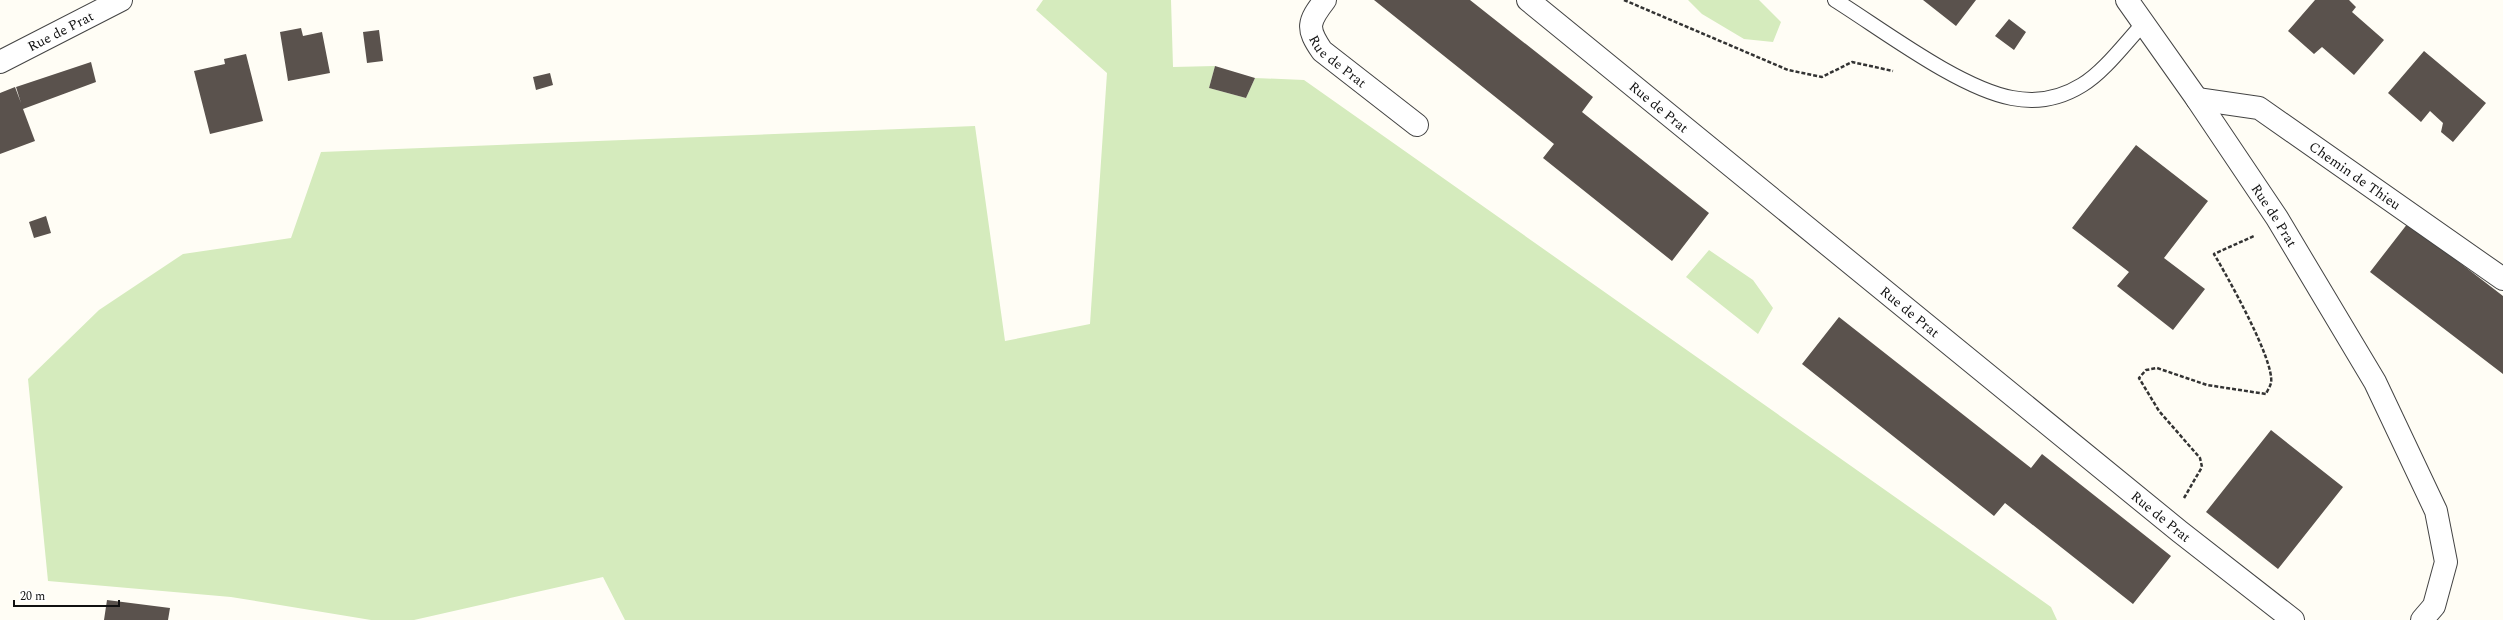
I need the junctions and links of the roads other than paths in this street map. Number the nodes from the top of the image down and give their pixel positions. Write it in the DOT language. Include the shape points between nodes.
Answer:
graph roads {
  1 [pos="121,0"];
  2 [pos="1325,0"];
  3 [pos="1528,0"];
  4 [pos="1836,0"];
  5 [pos="2128,0"];
  6 [pos="2144,23"];
  7 [pos="0,62"];
  8 [pos="2197,98"];
  9 [pos="1417,125"];
  10 [pos="2503,279"];
  11 [pos="2293,620"];
  12 [pos="2422,620"];
  1 -- 7 [label="street, Rue de Prat"];
  2 -- 9 [label="street, Rue de Prat" via="1313,16 1311,35 1322,51"];
  3 -- 11 [label="street, Rue de Prat" via="2168,522"];
  4 -- 6 [label="lane" via="1948,71 1987,90 2012,98 2053,99 2082,85"];
  5 -- 6 [label="street, Rue de Prat"];
  6 -- 8 [label="street, Rue de Prat"];
  8 -- 10 [label="street, Chemin de Thieu" via="2259,108"];
  8 -- 12 [label="street, Rue de Prat" via="2280,224 2375,382 2436,511 2446,562 2434,606"];
}
